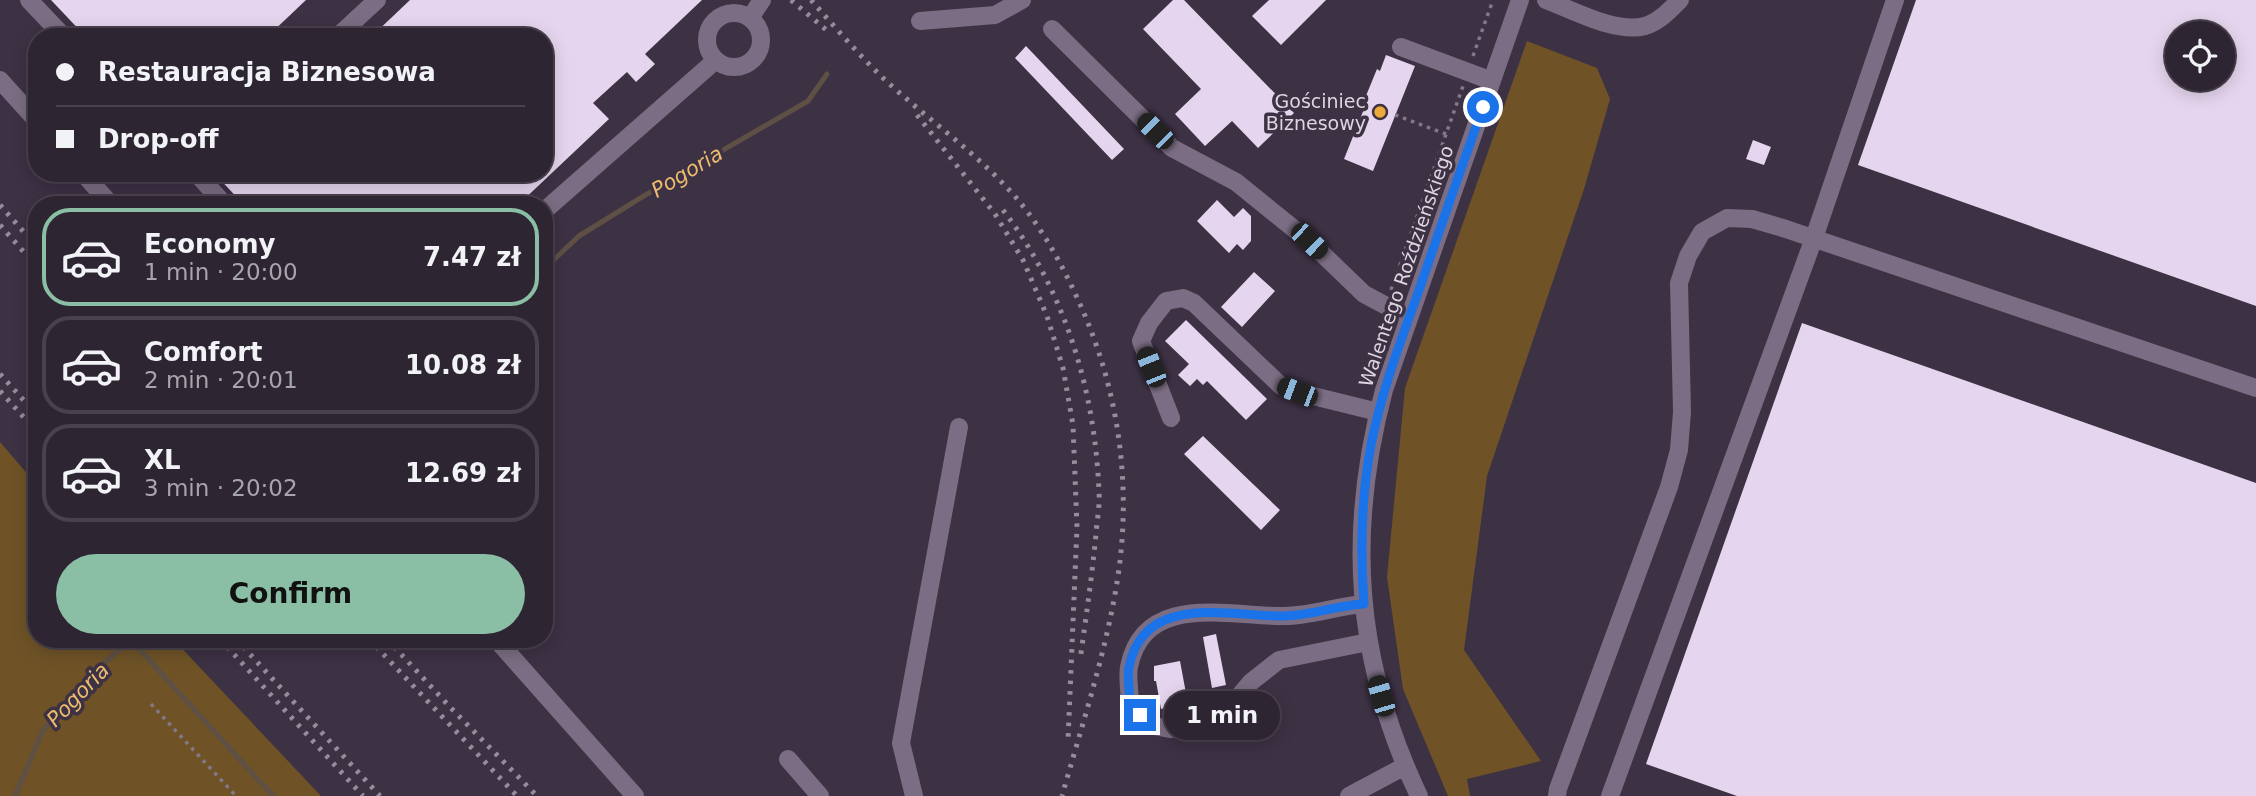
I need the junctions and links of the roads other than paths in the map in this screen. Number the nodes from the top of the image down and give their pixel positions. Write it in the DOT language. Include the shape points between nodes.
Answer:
graph roads {
  1 [pos="29,0"];
  2 [pos="377,0"];
  3 [pos="762,0"];
  4 [pos="1022,0"];
  5 [pos="1520,0"];
  6 [pos="1546,0"];
  7 [pos="1680,0"];
  8 [pos="1895,0"];
  9 [pos="750,18"];
  10 [pos="920,21"];
  11 [pos="55,28"];
  12 [pos="347,28"];
  13 [pos="1052,29"];
  14 [pos="1401,47"];
  15 [pos="716,61"];
  16 [pos="0,80"];
  17 [pos="1492,81"];
  18 [pos="28,111"];
  19 [pos="91,182"];
  20 [pos="204,182"];
  21 [pos="103,196"];
  22 [pos="217,196"];
  23 [pos="553,203"];
  24 [pos="1814,238"];
  25 [pos="1409,318"];
  26 [pos="2256,388"];
  27 [pos="1378,412"];
  28 [pos="1171,418"];
  29 [pos="960,427"];
  30 [pos="1364,604"];
  31 [pos="1368,642"];
  32 [pos="504,648"];
  33 [pos="788,760"];
  34 [pos="1405,766"];
  35 [pos="635,796"];
  36 [pos="820,796"];
  37 [pos="914,796"];
  38 [pos="1349,796"];
  39 [pos="1419,796"];
  40 [pos="1558,796"];
  41 [pos="1610,796"];
  1 -- 11 [label="street"];
  2 -- 12 [label="street"];
  3 -- 9 [label="street"];
  4 -- 10 [label="street" via="995,15"];
  5 -- 17 [label="street, Walentego Roździeńskiego"];
  6 -- 7 [label="street" via="1626,27 1645,26"];
  8 -- 24 [label="street"];
  9 -- 15 [label="street" via="726,14 713,23 707,38"];
  9 -- 15 [label="street" via="761,41 755,57 732,67"];
  13 -- 25 [label="street" via="1172,148 1236,182 1309,241 1364,294"];
  14 -- 17 [label="street"];
  15 -- 23 [label="street"];
  16 -- 18 [label="street"];
  17 -- 25 [label="street, Walentego Roździeńskiego"];
  19 -- 21 [label="street"];
  20 -- 22 [label="street"];
  24 -- 26 [label="street"];
  24 -- 40 [label="street" via="1752,219 1727,218 1702,232 1688,256 1679,283 1679,450"];
  24 -- 41 [label="street"];
  25 -- 27 [label="street, Walentego Roździeńskiego"];
  27 -- 28 [label="street" via="1281,386 1194,303 1183,298 1166,301 1141,341"];
  27 -- 30 [label="street, Walentego Roździeńskiego" via="1363,500"];
  29 -- 37 [label="street" via="901,743"];
  30 -- 31 [label="street, Walentego Roździeńskiego"];
  30 -- 31 [label="street" via="1286,616 1204,611 1171,617 1146,631 1137,647 1129,668 1130,705 1149,725 1170,729 1197,725 1229,708 1251,682 1279,660"];
  31 -- 34 [label="street, Walentego Roździeńskiego"];
  32 -- 35 [label="street"];
  33 -- 36 [label="street"];
  34 -- 38 [label="street"];
  34 -- 39 [label="street, Walentego Roździeńskiego"];
}
